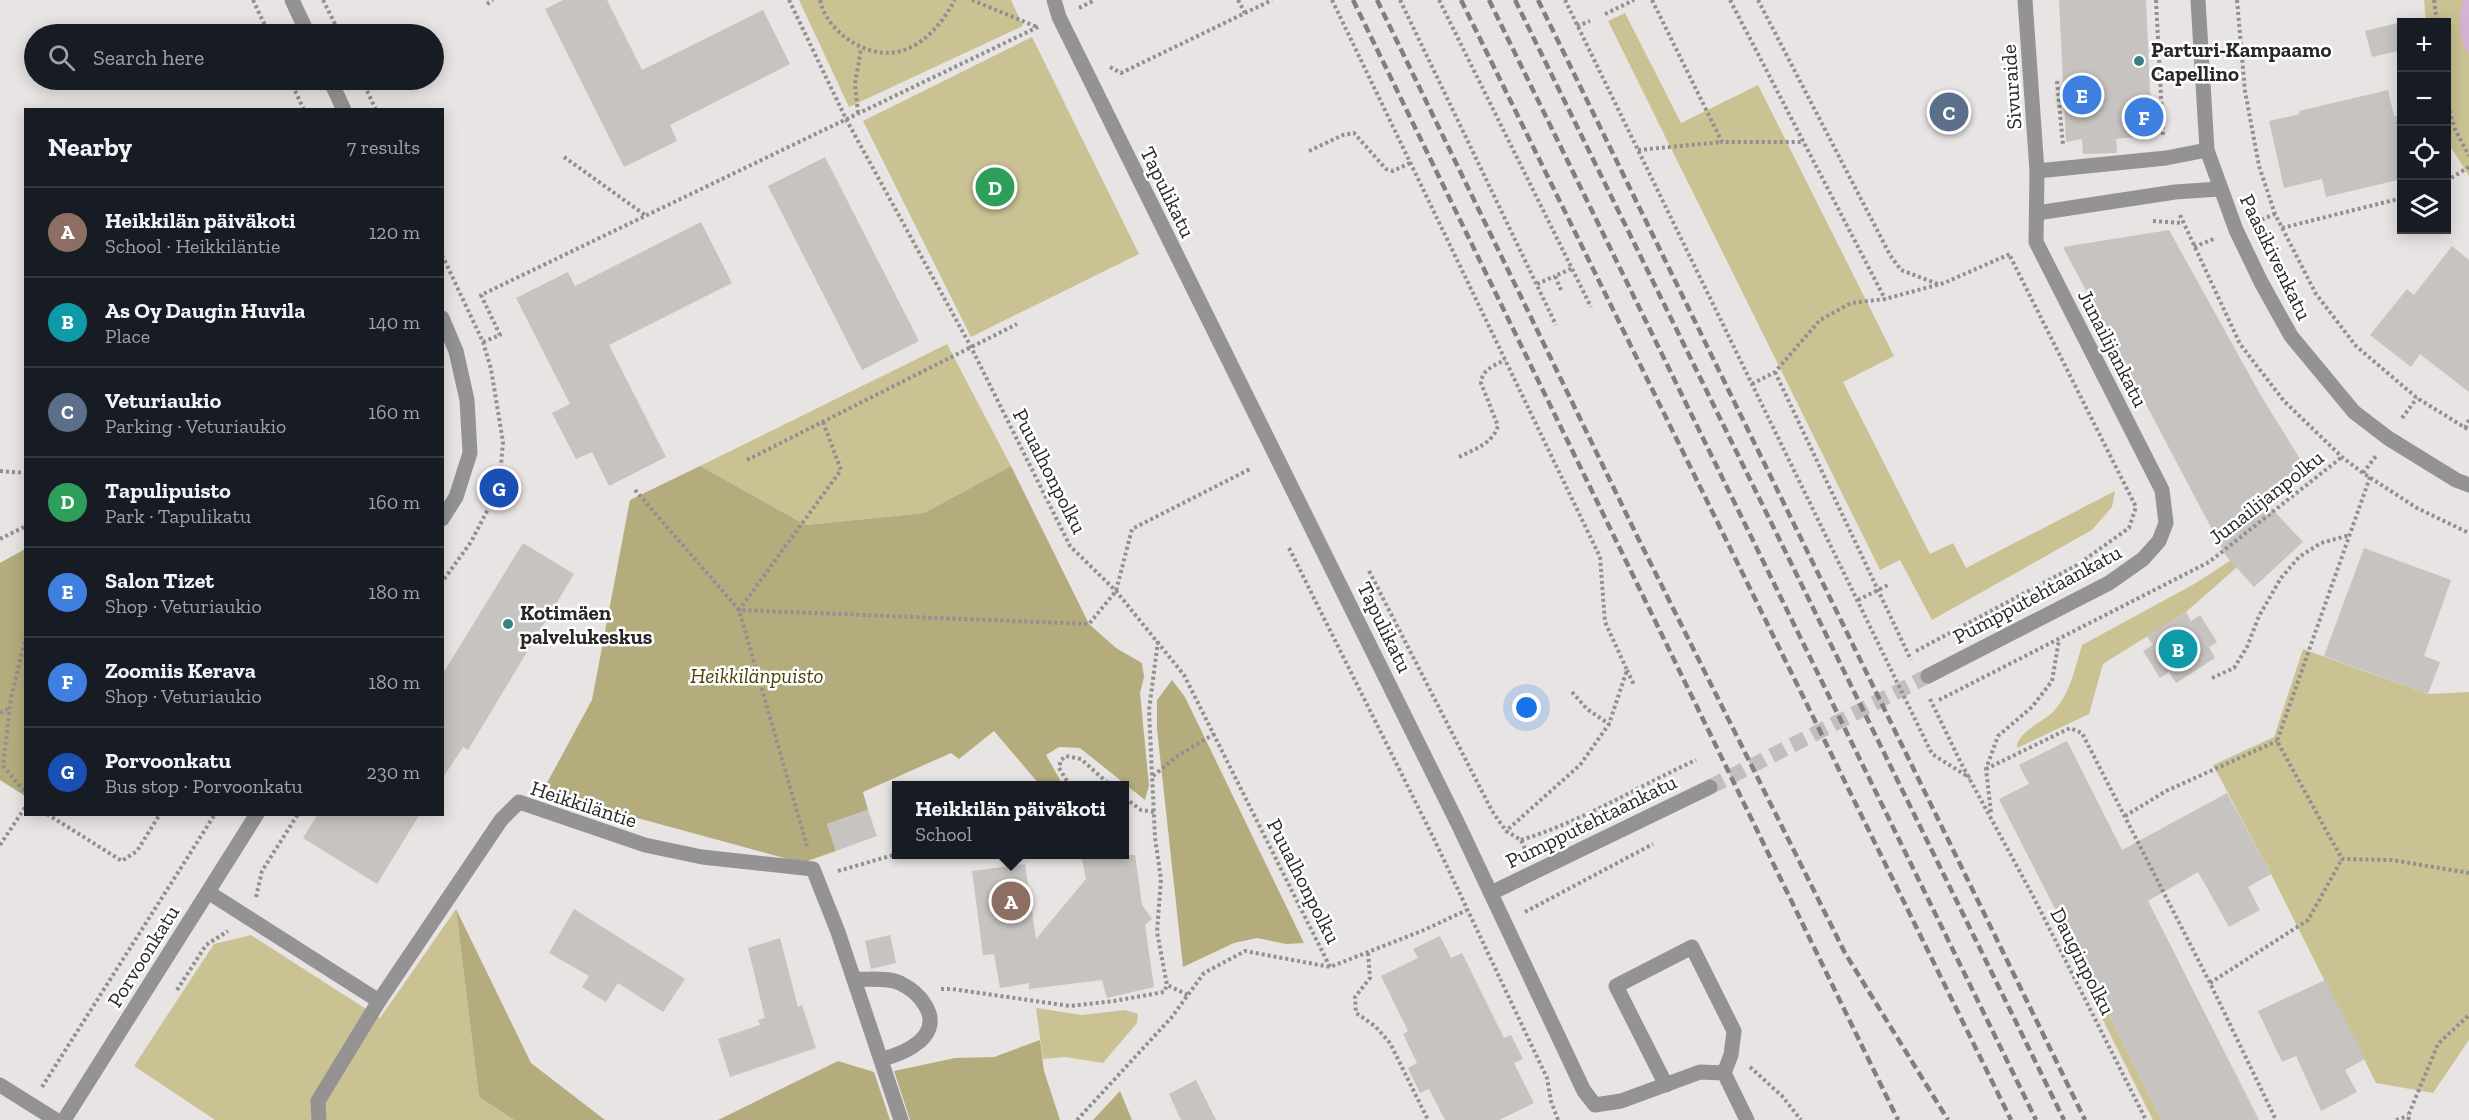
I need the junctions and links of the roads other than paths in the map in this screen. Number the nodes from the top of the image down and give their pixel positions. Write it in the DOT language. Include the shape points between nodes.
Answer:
graph roads {
  1 [pos="292,0"];
  2 [pos="1054,0"];
  3 [pos="2025,0"];
  4 [pos="2198,0"];
  5 [pos="303,24"];
  6 [pos="335,90"];
  7 [pos="343,108"];
  8 [pos="2207,150"];
  9 [pos="2037,171"];
  10 [pos="2219,189"];
  11 [pos="2037,213"];
  12 [pos="444,323"];
  13 [pos="2469,484"];
  14 [pos="444,516"];
  15 [pos="2159,541"];
  16 [pos="1928,676"];
  17 [pos="1710,787"];
  18 [pos="256,816"];
  19 [pos="208,892"];
  20 [pos="1491,892"];
  21 [pos="854,979"];
  22 [pos="379,1001"];
  23 [pos="882,1059"];
  24 [pos="1724,1073"];
  25 [pos="0,1085"];
  26 [pos="1665,1085"];
  27 [pos="56,1120"];
  28 [pos="64,1120"];
  29 [pos="319,1120"];
  30 [pos="901,1120"];
  31 [pos="1747,1120"];
  1 -- 5 [label="street"];
  2 -- 20 [label="street, Tapulikatu"];
  3 -- 9 [label="street, Sivuraide"];
  4 -- 8 [label="street, Paasikivenkatu"];
  6 -- 7 [label="street"];
  8 -- 9 [label="street"];
  8 -- 10 [label="street, Paasikivenkatu"];
  9 -- 11 [label="street, Junailijankatu"];
  10 -- 11 [label="street"];
  10 -- 13 [label="street, Paasikivenkatu" via="2261,282 2291,336 2326,380 2354,412 2388,438"];
  11 -- 15 [label="street, Junailijankatu" via="2036,242 2162,490 2166,523"];
  12 -- 14 [label="street" via="456,351 467,400 470,453 456,497"];
  15 -- 16 [label="street, Pumpputehtaankatu" via="2143,559 2109,583"];
  17 -- 20 [label="street, Pumpputehtaankatu"];
  18 -- 19 [label="street, Porvoonkatu"];
  19 -- 22 [label="street"];
  19 -- 28 [label="street, Porvoonkatu"];
  20 -- 26 [label="street, Tapulikatu" via="1572,1068 1595,1105 1621,1101"];
  21 -- 22 [label="street, Heikkiläntie" via="813,869 702,857 645,845 519,802 501,820"];
  21 -- 23 [label="street"];
  21 -- 23 [label="street" via="899,982 931,1014 926,1035 915,1046"];
  22 -- 29 [label="street" via="318,1101"];
  23 -- 30 [label="street"];
  24 -- 26 [label="street, Tapulikatu" via="1700,1072"];
  24 -- 26 [label="street" via="1734,1030 1692,947 1616,986"];
  24 -- 31 [label="street"];
  25 -- 27 [label="street"];
}
